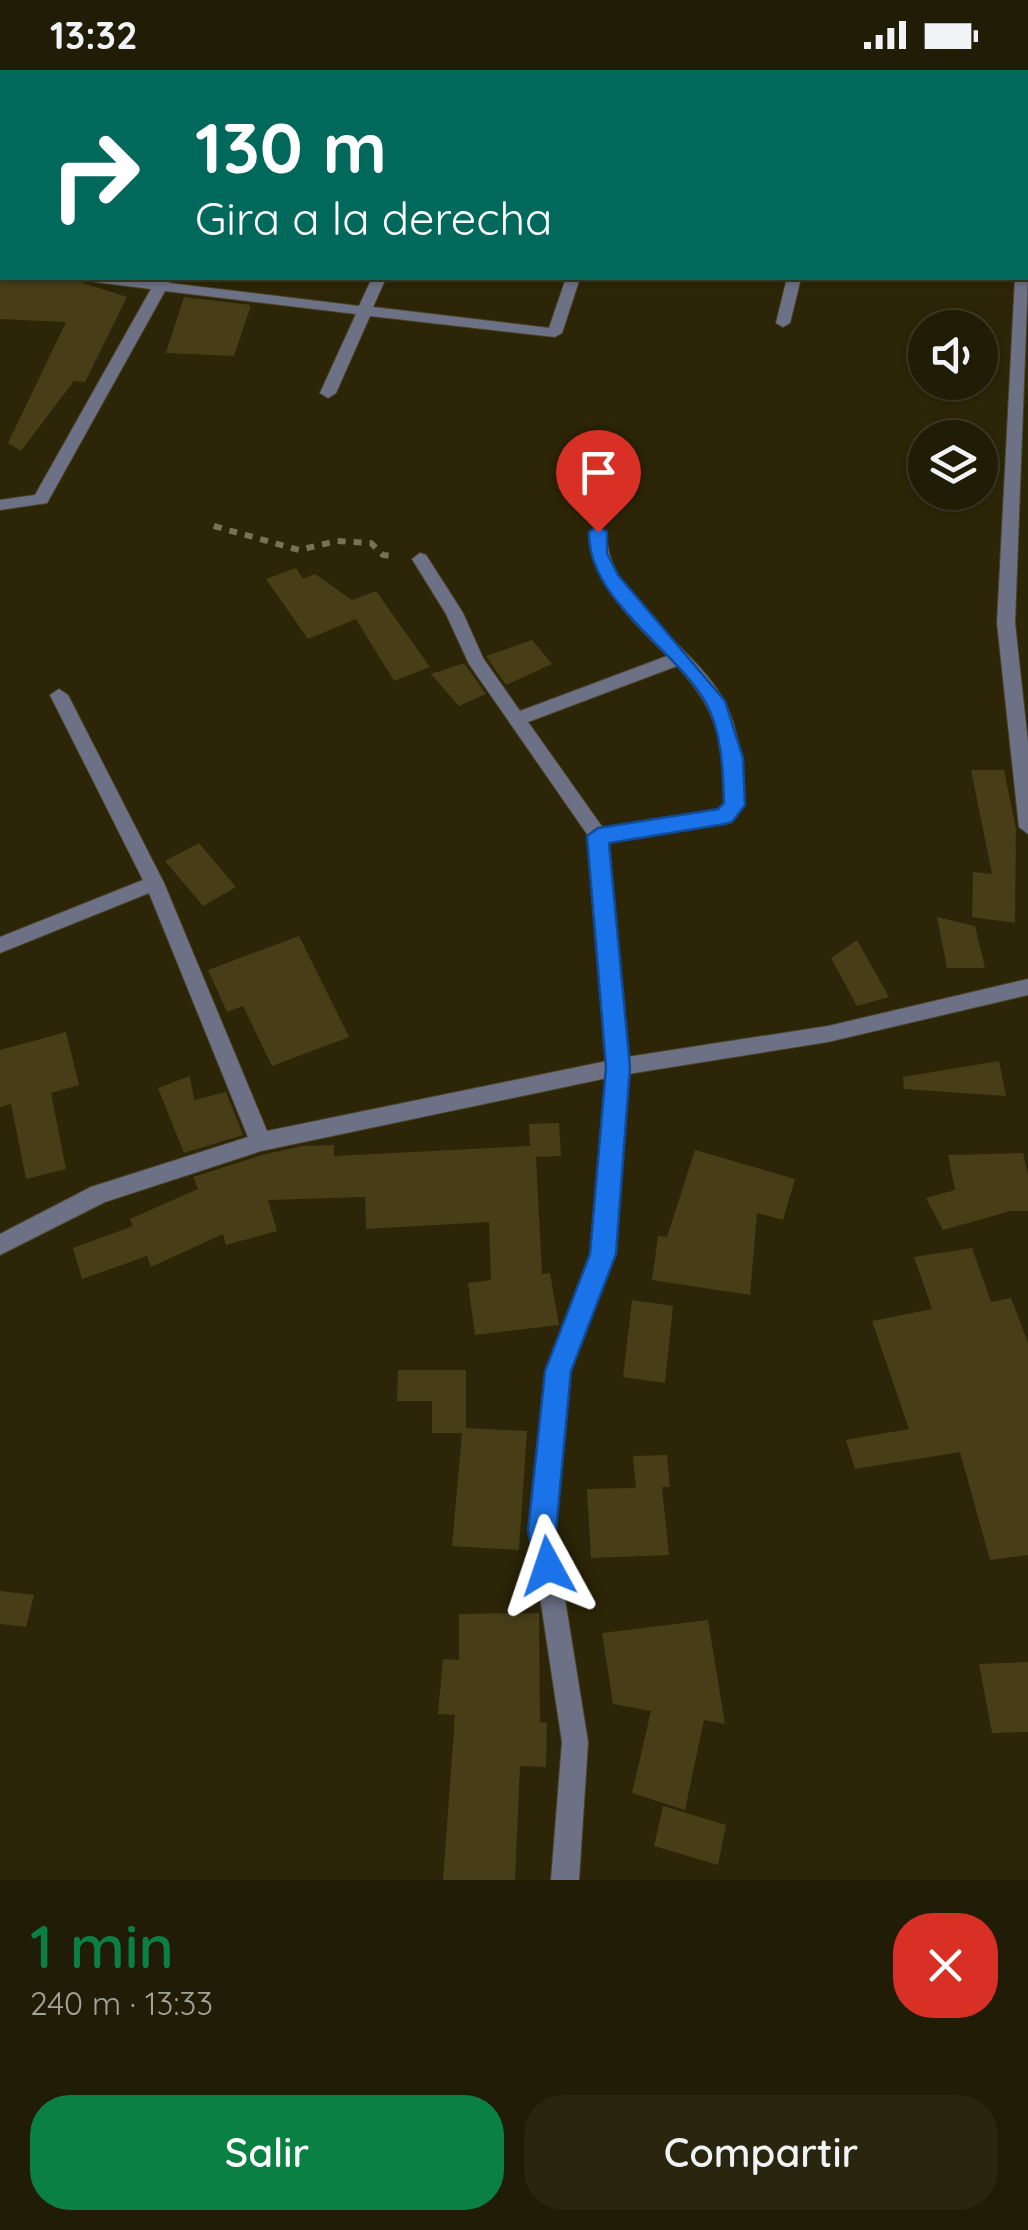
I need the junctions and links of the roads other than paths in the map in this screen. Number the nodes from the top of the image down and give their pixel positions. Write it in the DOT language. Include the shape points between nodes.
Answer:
graph roads {
  1 [pos="122,280"];
  2 [pos="378,280"];
  3 [pos="573,280"];
  4 [pos="794,280"];
  5 [pos="1022,280"];
  6 [pos="162,283"];
  7 [pos="366,309"];
  8 [pos="783,324"];
  9 [pos="1023,389"];
  10 [pos="328,393"];
  11 [pos="0,505"];
  12 [pos="598,532"];
  13 [pos="420,559"];
  14 [pos="680,658"];
  15 [pos="1028,660"];
  16 [pos="1009,665"];
  17 [pos="60,696"];
  18 [pos="517,718"];
  19 [pos="1028,827"];
  20 [pos="598,836"];
  21 [pos="154,884"];
  22 [pos="0,945"];
  23 [pos="1028,987"];
  24 [pos="618,1067"];
  25 [pos="261,1142"];
  26 [pos="0,1245"];
  27 [pos="565,1880"];
  1 -- 6 [label="street"];
  2 -- 7 [label="street"];
  3 -- 7 [label="street" via="555,332"];
  4 -- 8 [label="street"];
  5 -- 9 [label="street"];
  6 -- 7 [label="street"];
  6 -- 11 [label="street" via="41,499"];
  7 -- 10 [label="street"];
  9 -- 16 [label="street" via="1006,624"];
  12 -- 14 [label="street" via="598,553 610,578"];
  13 -- 18 [label="street" via="474,660"];
  14 -- 18 [label="street"];
  14 -- 20 [label="street" via="715,701 733,758 735,805 725,816"];
  15 -- 16 [label="street"];
  16 -- 19 [label="street"];
  17 -- 21 [label="street"];
  18 -- 20 [label="street"];
  20 -- 24 [label="street"];
  21 -- 22 [label="street"];
  21 -- 25 [label="street"];
  23 -- 24 [label="street" via="828,1034"];
  24 -- 25 [label="street"];
  24 -- 27 [label="street" via="603,1254 558,1371 542,1531 575,1742"];
  25 -- 26 [label="street" via="98,1194"];
}
